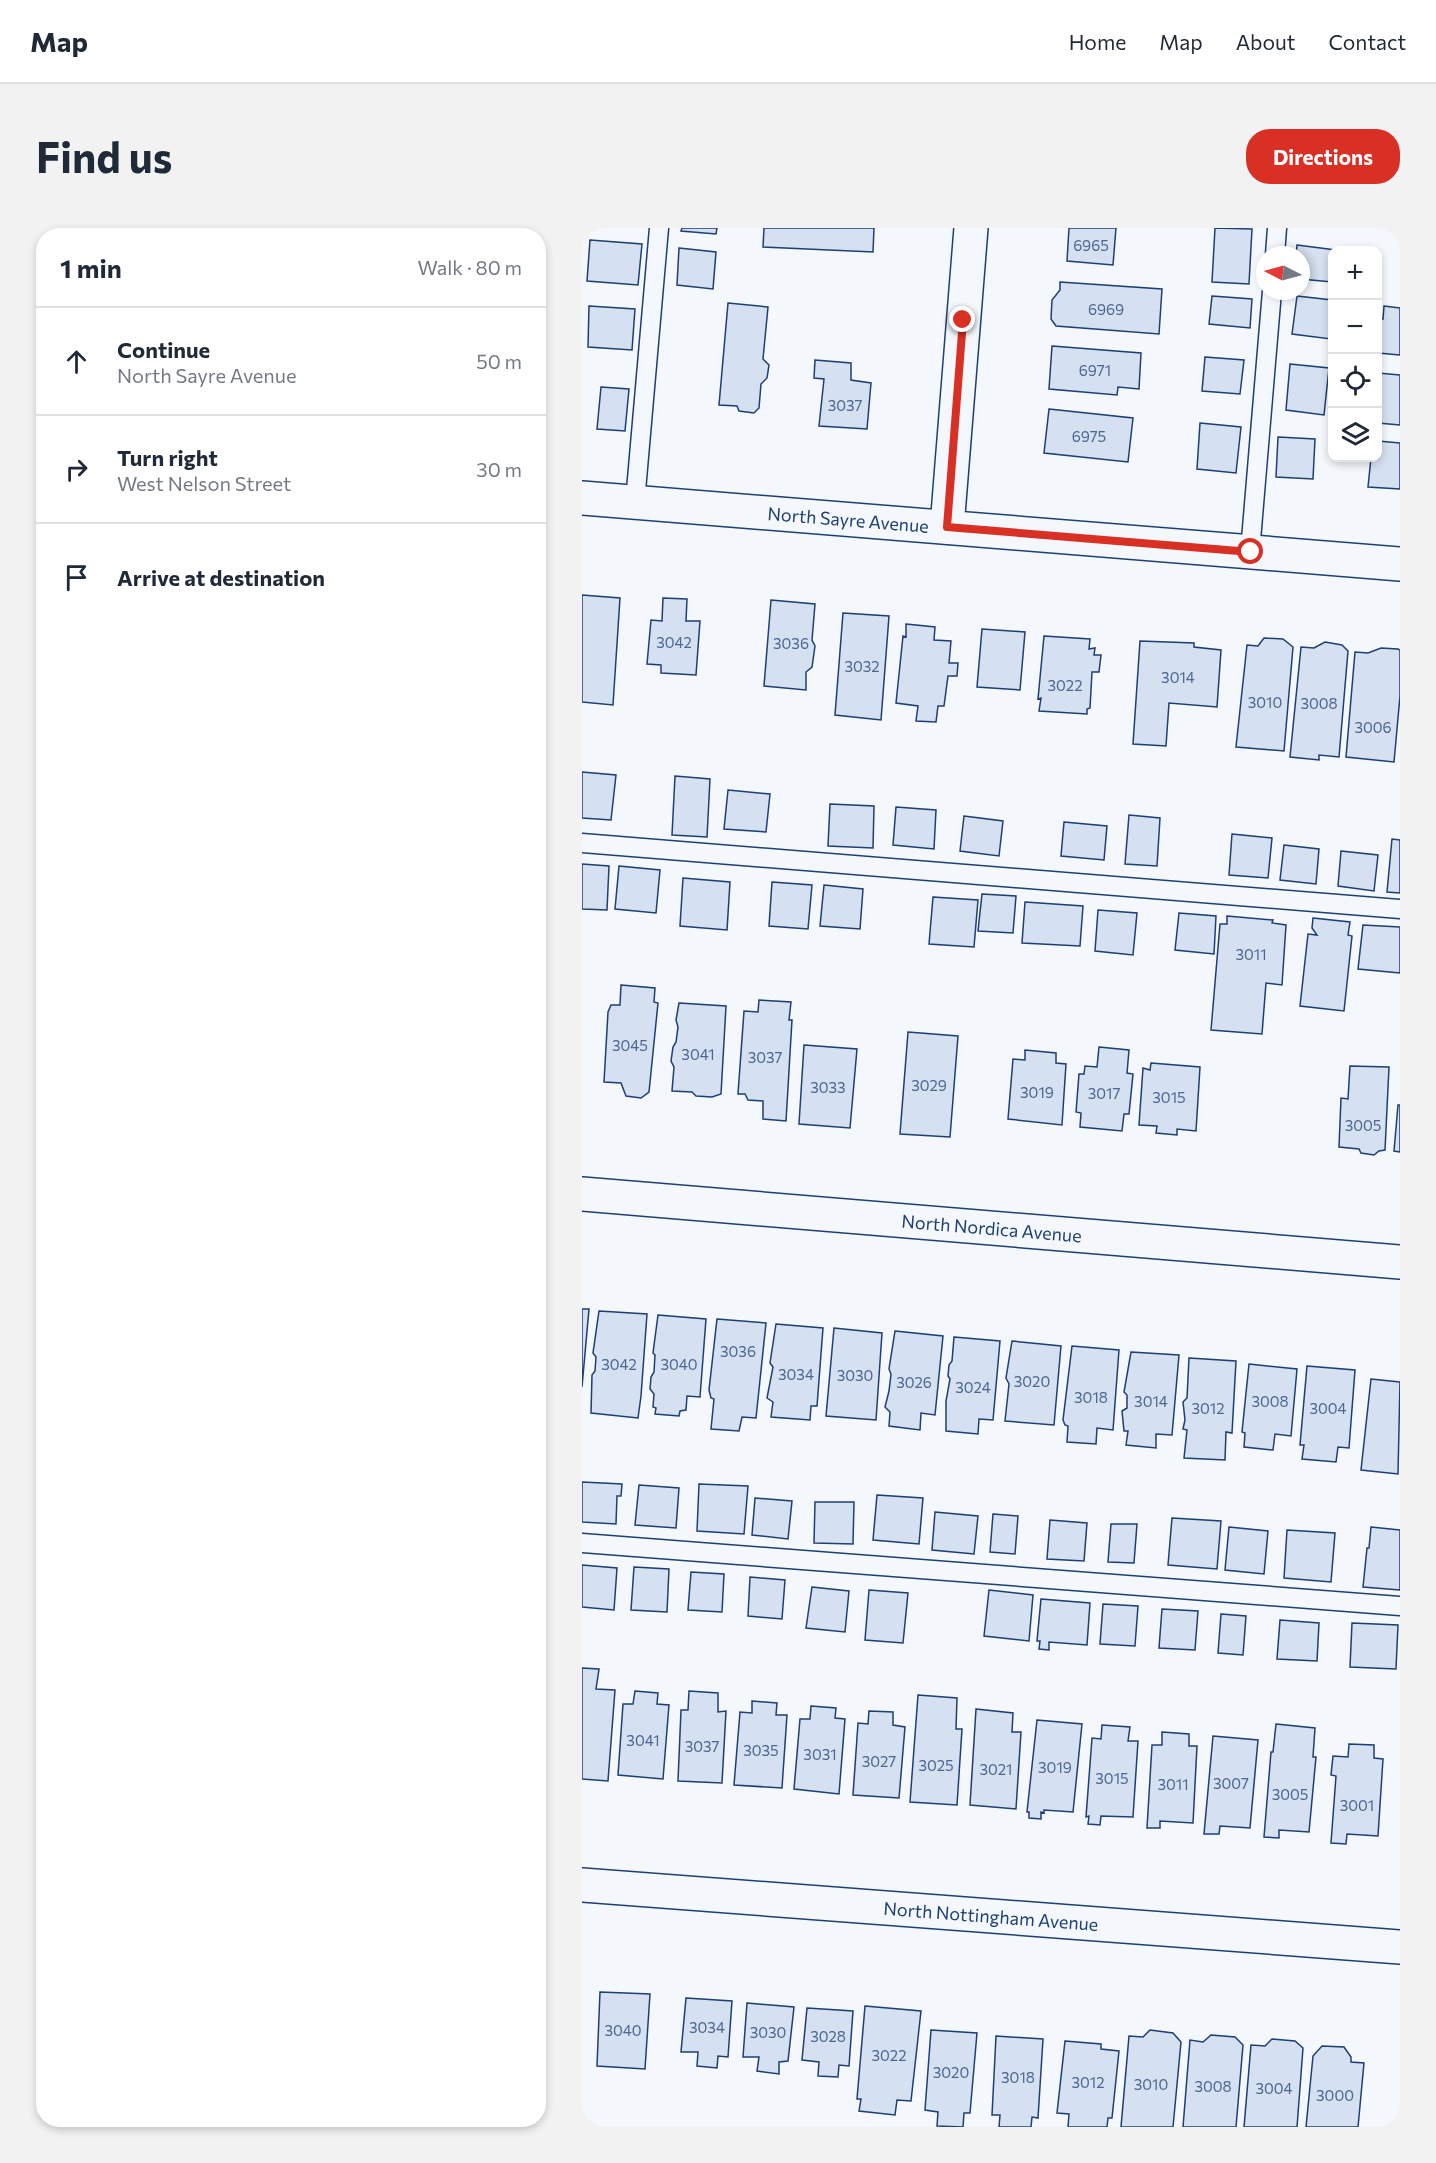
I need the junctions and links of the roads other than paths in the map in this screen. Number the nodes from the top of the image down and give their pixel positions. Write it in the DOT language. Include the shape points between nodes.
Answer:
graph roads {
  1 [pos="659,228"];
  2 [pos="971,228"];
  3 [pos="1277,228"];
  4 [pos="1276,246"];
  5 [pos="1271,300"];
  6 [pos="582,498"];
  7 [pos="635,502"];
  8 [pos="947,527"];
  9 [pos="1251,552"];
  10 [pos="1400,564"];
  11 [pos="582,843"];
  12 [pos="1400,909"];
  13 [pos="582,1194"];
  14 [pos="1400,1262"];
  15 [pos="582,1543"];
  16 [pos="1400,1606"];
  17 [pos="582,1885"];
  18 [pos="1400,1947"];
  1 -- 7 [label="lane"];
  2 -- 8 [label="street"];
  3 -- 4 [label="lane"];
  5 -- 9 [label="lane"];
  6 -- 7 [label="street, North Sayre Avenue"];
  7 -- 8 [label="street, North Sayre Avenue"];
  8 -- 9 [label="street, North Sayre Avenue"];
  9 -- 10 [label="street, North Sayre Avenue"];
  11 -- 12 [label="lane"];
  13 -- 14 [label="street, North Nordica Avenue"];
  15 -- 16 [label="lane"];
  17 -- 18 [label="street, North Nottingham Avenue"];
}
